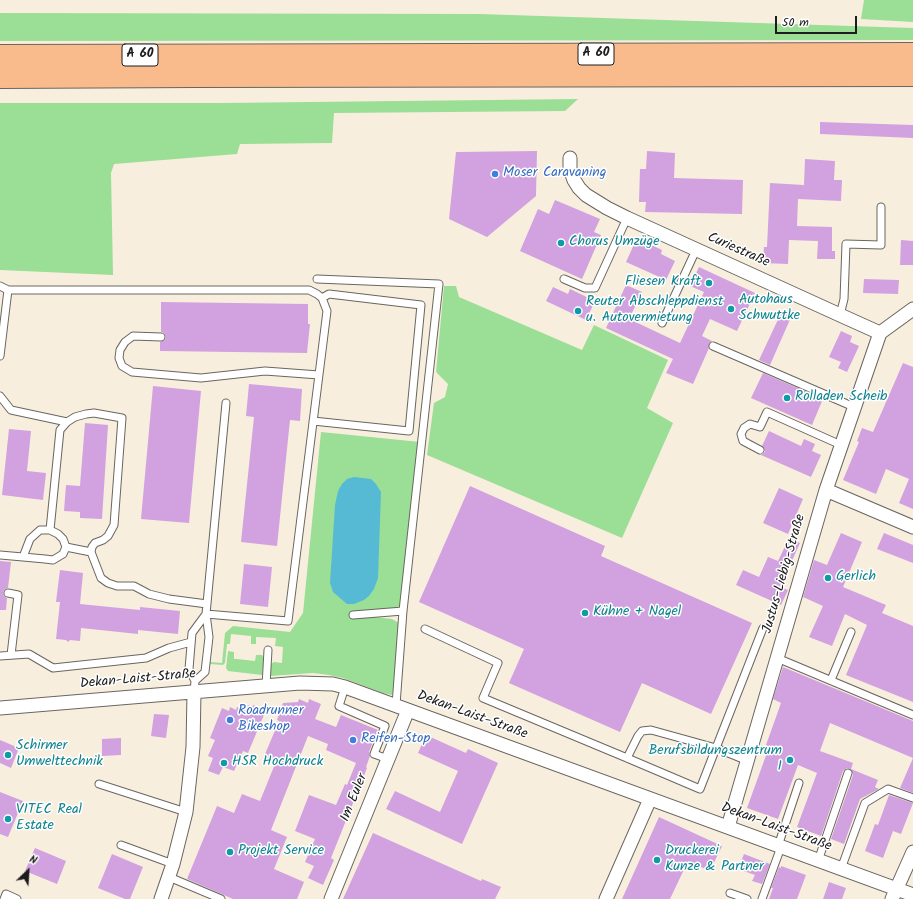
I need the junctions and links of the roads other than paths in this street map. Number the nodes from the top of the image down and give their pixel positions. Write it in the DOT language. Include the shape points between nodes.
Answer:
graph roads {
  1 [pos="913,54"];
  2 [pos="0,56"];
  3 [pos="913,75"];
  4 [pos="0,77"];
  5 [pos="570,158"];
  6 [pos="881,207"];
  7 [pos="627,218"];
  8 [pos="696,250"];
  9 [pos="317,279"];
  10 [pos="564,279"];
  11 [pos="0,286"];
  12 [pos="8,290"];
  13 [pos="322,298"];
  14 [pos="913,309"];
  15 [pos="840,315"];
  16 [pos="662,323"];
  17 [pos="880,333"];
  18 [pos="161,337"];
  19 [pos="713,346"];
  20 [pos="0,356"];
  21 [pos="319,375"];
  22 [pos="0,396"];
  23 [pos="226,403"];
  24 [pos="854,407"];
  25 [pos="313,421"];
  26 [pos="67,422"];
  27 [pos="841,445"];
  28 [pos="760,450"];
  29 [pos="826,490"];
  30 [pos="913,527"];
  31 [pos="50,530"];
  32 [pos="66,547"];
  33 [pos="91,552"];
  34 [pos="0,555"];
  35 [pos="23,557"];
  36 [pos="8,593"];
  37 [pos="206,604"];
  38 [pos="403,611"];
  39 [pos="206,614"];
  40 [pos="353,615"];
  41 [pos="763,628"];
  42 [pos="425,629"];
  43 [pos="851,632"];
  44 [pos="191,642"];
  45 [pos="268,650"];
  46 [pos="11,655"];
  47 [pos="0,656"];
  48 [pos="777,658"];
  49 [pos="831,680"];
  50 [pos="195,686"];
  51 [pos="266,686"];
  52 [pos="345,687"];
  53 [pos="0,708"];
  54 [pos="402,708"];
  55 [pos="913,715"];
  56 [pos="716,748"];
  57 [pos="627,758"];
  58 [pos="388,759"];
  59 [pos="748,762"];
  60 [pos="848,773"];
  61 [pos="799,783"];
  62 [pos="99,784"];
  63 [pos="913,798"];
  64 [pos="650,799"];
  65 [pos="186,812"];
  66 [pos="728,827"];
  67 [pos="121,845"];
  68 [pos="779,846"];
  69 [pos="913,852"];
  70 [pos="818,860"];
  71 [pos="173,864"];
  72 [pos="841,869"];
  73 [pos="169,877"];
  74 [pos="730,893"];
  75 [pos="894,894"];
  76 [pos="913,895"];
  77 [pos="4,899"];
  78 [pos="17,899"];
  79 [pos="161,899"];
  80 [pos="221,899"];
  81 [pos="331,899"];
  82 [pos="606,899"];
  83 [pos="747,899"];
  84 [pos="762,899"];
  1 -- 2 [label="highway, A 60"];
  3 -- 4 [label="highway, A 60"];
  5 -- 7 [label="street, Curiestraße" via="570,169 579,188 586,195"];
  6 -- 15 [label="lane" via="881,245 846,244 844,299"];
  7 -- 8 [label="street, Curiestraße"];
  7 -- 10 [label="lane" via="595,288 585,288"];
  8 -- 15 [label="street, Curiestraße"];
  8 -- 16 [label="lane"];
  9 -- 38 [label="lane" via="439,284"];
  11 -- 12 [label="lane"];
  12 -- 13 [label="lane" via="309,290"];
  12 -- 20 [label="lane"];
  13 -- 21 [label="lane" via="327,311"];
  13 -- 25 [label="lane" via="329,294 421,305 409,431"];
  14 -- 17 [label="street"];
  15 -- 17 [label="street, Curiestraße"];
  17 -- 24 [label="street, Justus-Liebig-Straße"];
  18 -- 21 [label="lane" via="133,336 120,350 122,366 132,372 200,378 264,371"];
  19 -- 24 [label="lane"];
  21 -- 25 [label="lane"];
  22 -- 26 [label="lane" via="11,410"];
  23 -- 37 [label="lane"];
  24 -- 27 [label="street, Justus-Liebig-Straße"];
  25 -- 39 [label="lane" via="288,621"];
  26 -- 31 [label="lane" via="58,437"];
  26 -- 33 [label="lane" via="75,417 94,413 122,418 114,525 108,536 95,543"];
  27 -- 28 [label="lane" via="767,412 760,427 750,424 741,434 743,441"];
  27 -- 29 [label="street, Justus-Liebig-Straße"];
  29 -- 30 [label="street"];
  29 -- 48 [label="street, Justus-Liebig-Straße"];
  31 -- 32 [label="lane" via="63,539"];
  31 -- 35 [label="lane" via="40,530 30,538"];
  32 -- 33 [label="lane"];
  32 -- 35 [label="lane" via="63,554 53,560"];
  33 -- 37 [label="lane" via="101,578 108,583 134,586 149,594 169,599"];
  34 -- 35 [label="lane"];
  36 -- 46 [label="lane" via="18,594"];
  37 -- 39 [label="lane"];
  38 -- 40 [label="lane"];
  38 -- 54 [label="lane"];
  39 -- 44 [label="lane" via="192,633"];
  39 -- 50 [label="lane" via="208,637 205,672"];
  41 -- 56 [label="lane"];
  42 -- 57 [label="lane" via="498,663 483,698"];
  43 -- 49 [label="lane"];
  44 -- 46 [label="lane" via="146,658 53,668 29,654"];
  44 -- 50 [label="lane" via="189,669"];
  45 -- 51 [label="lane"];
  46 -- 47 [label="lane"];
  48 -- 49 [label="lane"];
  48 -- 59 [label="street, Justus-Liebig-Straße"];
  49 -- 55 [label="lane"];
  50 -- 51 [label="street, Dekan-Laist-Straße"];
  50 -- 53 [label="street, Dekan-Laist-Straße"];
  50 -- 65 [label="street" via="193,748"];
  51 -- 52 [label="street, Dekan-Laist-Straße" via="319,682"];
  52 -- 54 [label="street, Dekan-Laist-Straße"];
  52 -- 58 [label="lane" via="340,706 385,726 374,754"];
  54 -- 58 [label="street, Im Euler"];
  54 -- 64 [label="street, Dekan-Laist-Straße"];
  56 -- 57 [label="lane" via="651,730 642,731"];
  56 -- 57 [label="lane" via="700,789"];
  56 -- 59 [label="lane"];
  58 -- 81 [label="street, Im Euler"];
  59 -- 66 [label="street, Justus-Liebig-Straße"];
  60 -- 70 [label="lane"];
  61 -- 68 [label="lane"];
  62 -- 65 [label="lane"];
  63 -- 72 [label="lane" via="888,788 865,803"];
  64 -- 66 [label="street, Dekan-Laist-Straße"];
  64 -- 82 [label="street"];
  65 -- 71 [label="street"];
  66 -- 68 [label="street, Dekan-Laist-Straße"];
  67 -- 71 [label="lane"];
  68 -- 70 [label="street, Dekan-Laist-Straße"];
  68 -- 84 [label="lane"];
  69 -- 75 [label="street"];
  70 -- 72 [label="street, Dekan-Laist-Straße"];
  71 -- 73 [label="street"];
  72 -- 75 [label="street, Dekan-Laist-Straße"];
  73 -- 79 [label="street"];
  73 -- 80 [label="lane"];
  74 -- 83 [label="lane"];
  75 -- 76 [label="street, Dekan-Laist-Straße"];
  77 -- 78 [label="lane" via="6,894"];
}
